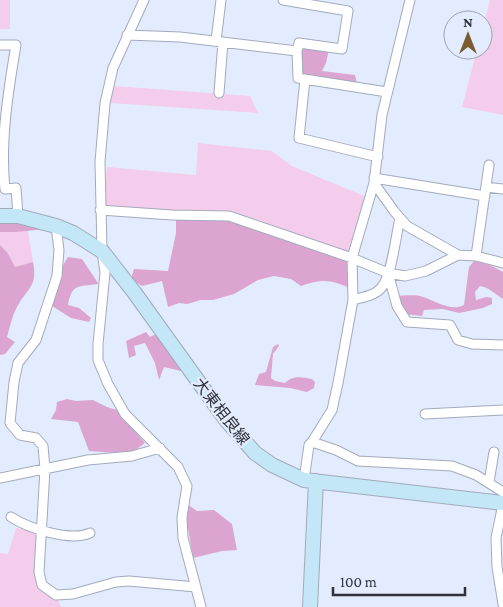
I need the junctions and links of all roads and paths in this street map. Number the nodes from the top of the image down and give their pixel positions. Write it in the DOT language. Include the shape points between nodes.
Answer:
graph roads {
  1 [pos="144,0"];
  2 [pos="221,0"];
  3 [pos="283,0"];
  4 [pos="410,0"];
  5 [pos="127,35"];
  6 [pos="220,42"];
  7 [pos="0,45"];
  8 [pos="297,51"];
  9 [pos="305,79"];
  10 [pos="387,92"];
  11 [pos="219,93"];
  12 [pos="378,157"];
  13 [pos="489,165"];
  14 [pos="374,180"];
  15 [pos="503,189"];
  16 [pos="3,190"];
  17 [pos="485,192"];
  18 [pos="100,210"];
  19 [pos="0,216"];
  20 [pos="18,216"];
  21 [pos="400,218"];
  22 [pos="56,226"];
  23 [pos="102,251"];
  24 [pos="458,255"];
  25 [pos="476,256"];
  26 [pos="352,258"];
  27 [pos="503,262"];
  28 [pos="388,273"];
  29 [pos="353,300"];
  30 [pos="503,345"];
  31 [pos="503,410"];
  32 [pos="425,414"];
  33 [pos="312,442"];
  34 [pos="160,448"];
  35 [pos="494,452"];
  36 [pos="45,469"];
  37 [pos="0,478"];
  38 [pos="310,481"];
  39 [pos="489,482"];
  40 [pos="503,492"];
  41 [pos="503,503"];
  42 [pos="11,517"];
  43 [pos="41,529"];
  44 [pos="90,533"];
  45 [pos="501,577"];
  46 [pos="196,586"];
  47 [pos="503,604"];
  48 [pos="201,607"];
  49 [pos="310,607"];
  1 -- 5 [label="street"];
  2 -- 6 [label="street"];
  3 -- 8 [label="street" via="348,11 342,49 300,43"];
  4 -- 10 [label="street"];
  5 -- 6 [label="street"];
  5 -- 18 [label="street" via="113,68 106,103 100,162"];
  6 -- 8 [label="street"];
  6 -- 11 [label="street"];
  7 -- 16 [label="street" via="16,45 8,91"];
  8 -- 9 [label="street" via="298,78"];
  9 -- 10 [label="street"];
  9 -- 12 [label="street" via="299,138"];
  10 -- 12 [label="street"];
  12 -- 14 [label="street"];
  13 -- 17 [label="street"];
  14 -- 17 [label="street"];
  14 -- 21 [label="street"];
  14 -- 26 [label="street"];
  15 -- 17 [label="street"];
  16 -- 20 [label="street" via="16,188"];
  17 -- 25 [label="street"];
  18 -- 23 [label="street"];
  18 -- 26 [label="street" via="229,216"];
  19 -- 20 [label="main road, 大東相良線"];
  20 -- 22 [label="main road, 大東相良線"];
  21 -- 24 [label="street" via="407,226"];
  21 -- 28 [label="street"];
  22 -- 23 [label="main road, 大東相良線"];
  22 -- 36 [label="street" via="57,276 36,340 18,363 10,423 20,435 36,438 43,446"];
  23 -- 34 [label="street" via="105,273 98,360 125,414"];
  23 -- 38 [label="main road, 大東相良線" via="240,438 272,465"];
  24 -- 25 [label="street"];
  24 -- 28 [label="street" via="426,271 407,276"];
  25 -- 27 [label="street"];
  26 -- 28 [label="street"];
  26 -- 29 [label="street"];
  28 -- 29 [label="street" via="381,288"];
  28 -- 30 [label="street" via="397,306 407,322 450,325 458,340"];
  29 -- 33 [label="street" via="332,410"];
  31 -- 32 [label="street"];
  33 -- 38 [label="street" via="309,445"];
  33 -- 39 [label="street" via="358,461 452,466"];
  34 -- 36 [label="street" via="132,456 88,460"];
  34 -- 46 [label="street" via="178,467 186,486 182,538"];
  35 -- 39 [label="street"];
  36 -- 37 [label="street"];
  36 -- 43 [label="street"];
  38 -- 41 [label="main road, 大東相良線"];
  38 -- 49 [label="main road"];
  39 -- 40 [label="street"];
  41 -- 45 [label="street" via="496,538 497,567"];
  42 -- 43 [label="street"];
  43 -- 44 [label="street" via="80,536"];
  43 -- 46 [label="street" via="39,572 42,585 56,595 73,594 116,582"];
  45 -- 47 [label="street"];
  46 -- 48 [label="street"];
}
